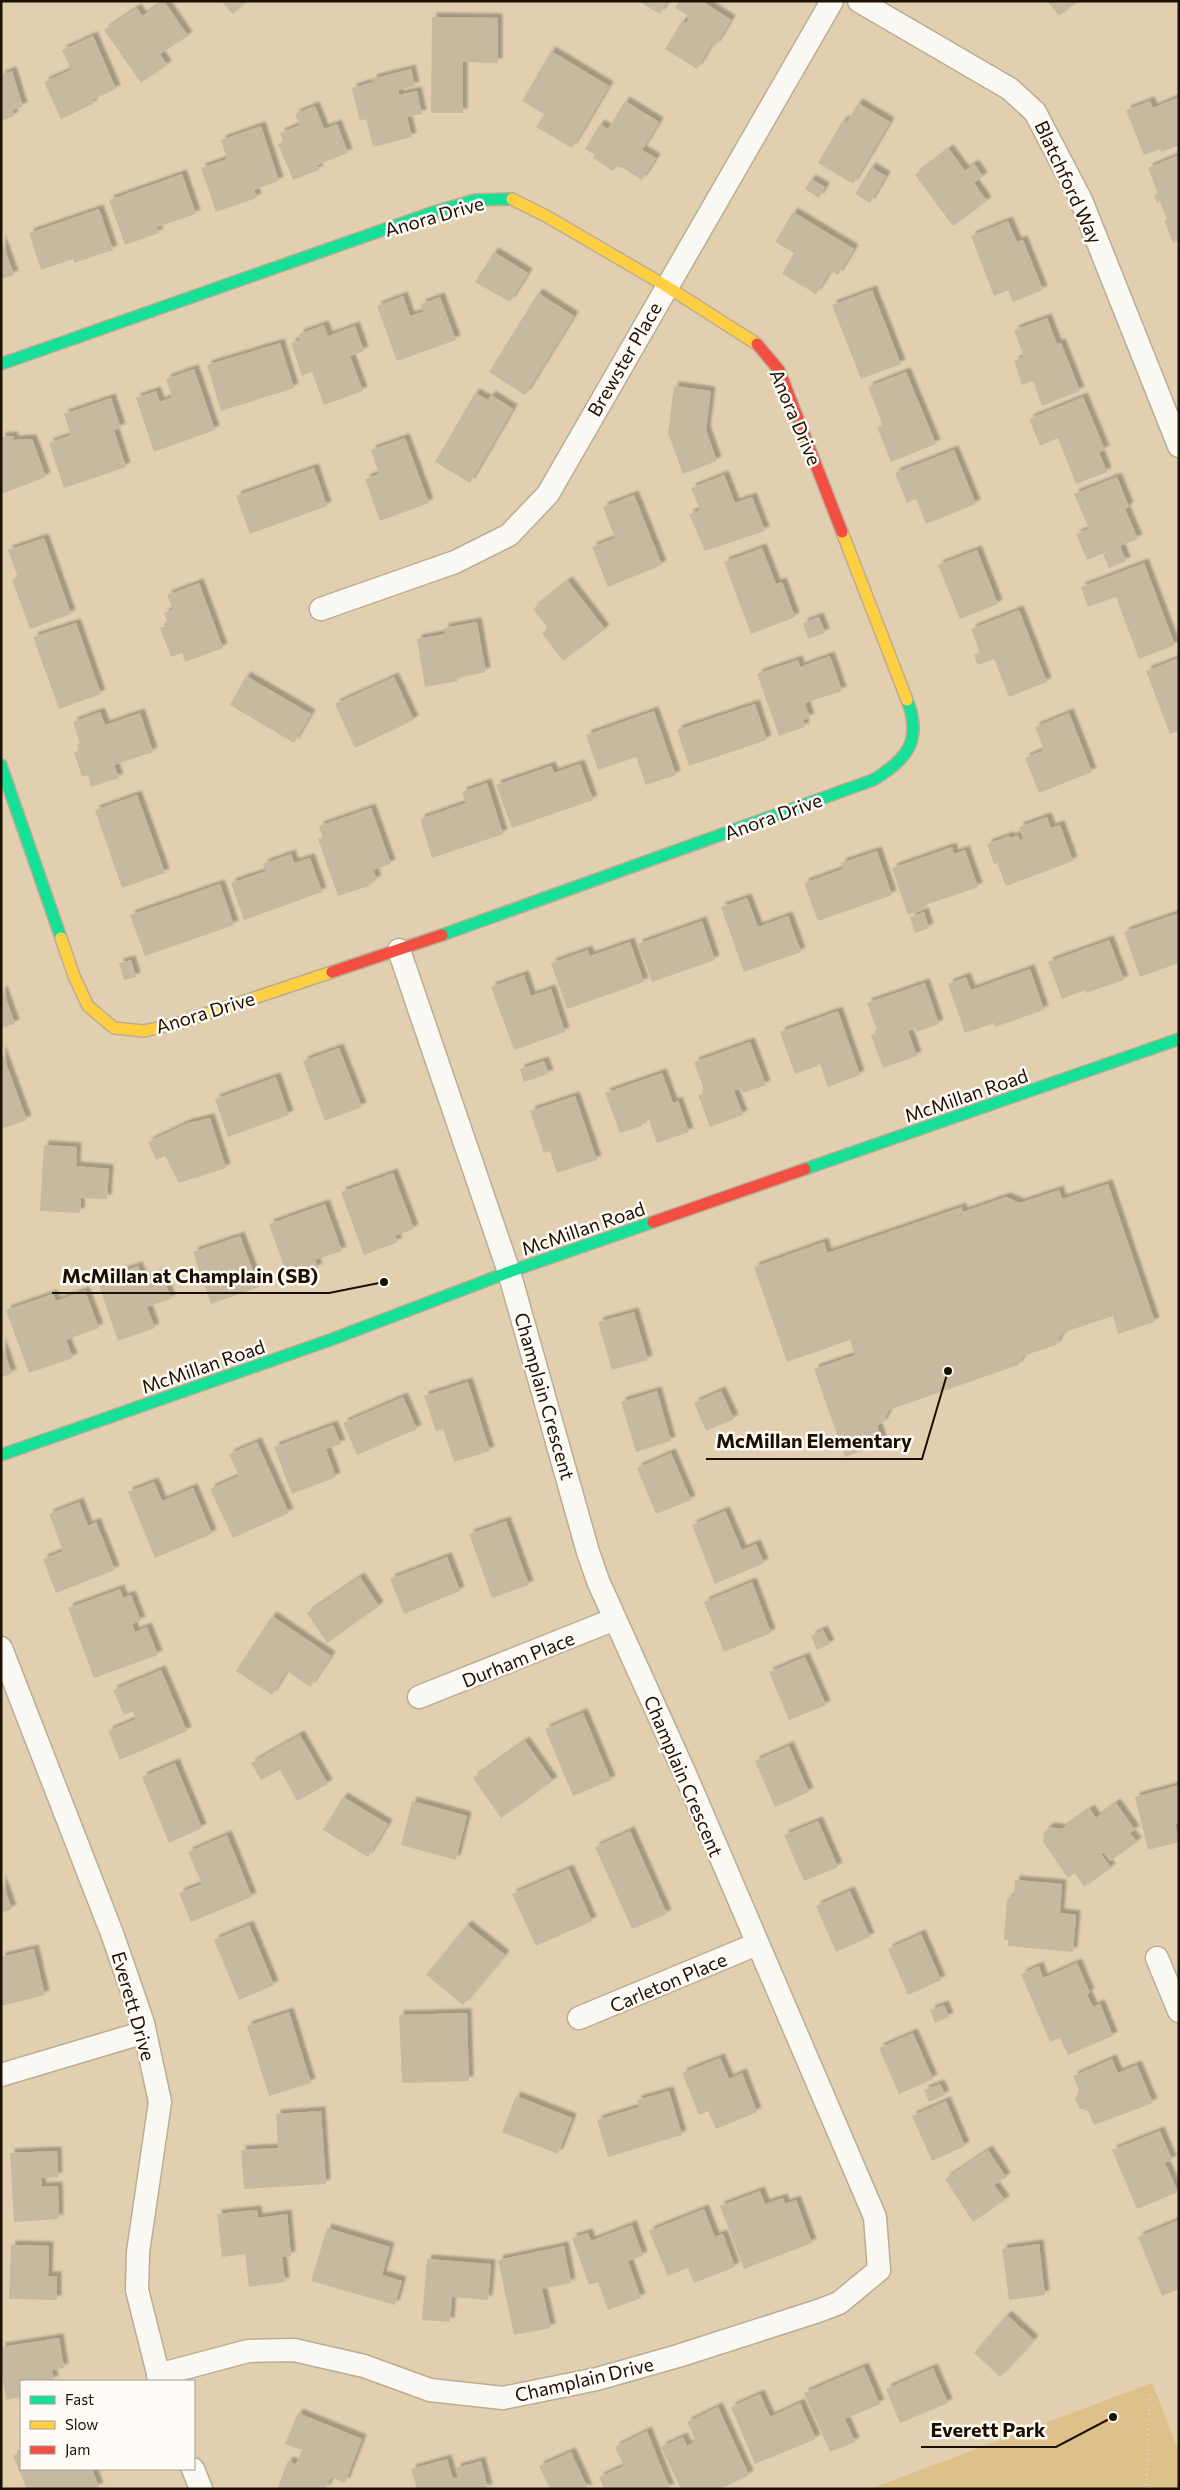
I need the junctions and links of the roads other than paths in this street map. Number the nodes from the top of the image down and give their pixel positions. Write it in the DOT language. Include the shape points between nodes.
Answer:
graph roads {
  1 [pos="832,1"];
  2 [pos="859,1"];
  3 [pos="666,286"];
  4 [pos="1,364"];
  5 [pos="1179,446"];
  6 [pos="320,609"];
  7 [pos="1,765"];
  8 [pos="399,950"];
  9 [pos="1179,1040"];
  10 [pos="510,1272"];
  11 [pos="1,1455"];
  12 [pos="615,1619"];
  13 [pos="1,1648"];
  14 [pos="6,1676"];
  15 [pos="419,1697"];
  16 [pos="758,1944"];
  17 [pos="1157,1958"];
  18 [pos="1179,2011"];
  19 [pos="579,2018"];
  20 [pos="145,2032"];
  21 [pos="1,2075"];
  22 [pos="879,2270"];
  23 [pos="159,2378"];
  24 [pos="193,2470"];
  25 [pos="201,2489"];
  1 -- 3 [label="street, Brewster Place"];
  2 -- 5 [label="street, Blatchford Way" via="1010,89 1035,112 1081,200"];
  3 -- 4 [label="street, Anora Drive" via="509,198 475,200"];
  3 -- 6 [label="street, Brewster Place" via="548,494 509,535 455,562"];
  3 -- 8 [label="street, Anora Drive" via="754,341 779,370 914,717 910,749 895,766 873,780"];
  7 -- 8 [label="street, Anora Drive" via="74,976 88,1006 114,1028 144,1031 179,1023"];
  8 -- 10 [label="street"];
  9 -- 10 [label="street, McMillan Road"];
  10 -- 11 [label="street, McMillan Road" via="330,1340"];
  10 -- 12 [label="street, Champlain Crescent" via="588,1552"];
  12 -- 15 [label="street, Durham Place"];
  12 -- 16 [label="street, Champlain Crescent"];
  13 -- 14 [label="street, Everett Drive"];
  14 -- 20 [label="street, Everett Drive" via="113,1936"];
  16 -- 19 [label="street, Carleton Place"];
  16 -- 22 [label="street, Champlain Crescent" via="875,2218"];
  17 -- 18 [label="street"];
  20 -- 21 [label="street"];
  20 -- 23 [label="street, Everett Drive" via="160,2102 138,2252 137,2290"];
  22 -- 23 [label="street, Champlain Drive" via="839,2303 818,2311 597,2379 503,2398 430,2390 364,2366 294,2350 248,2351"];
  24 -- 25 [label="street"];
}
